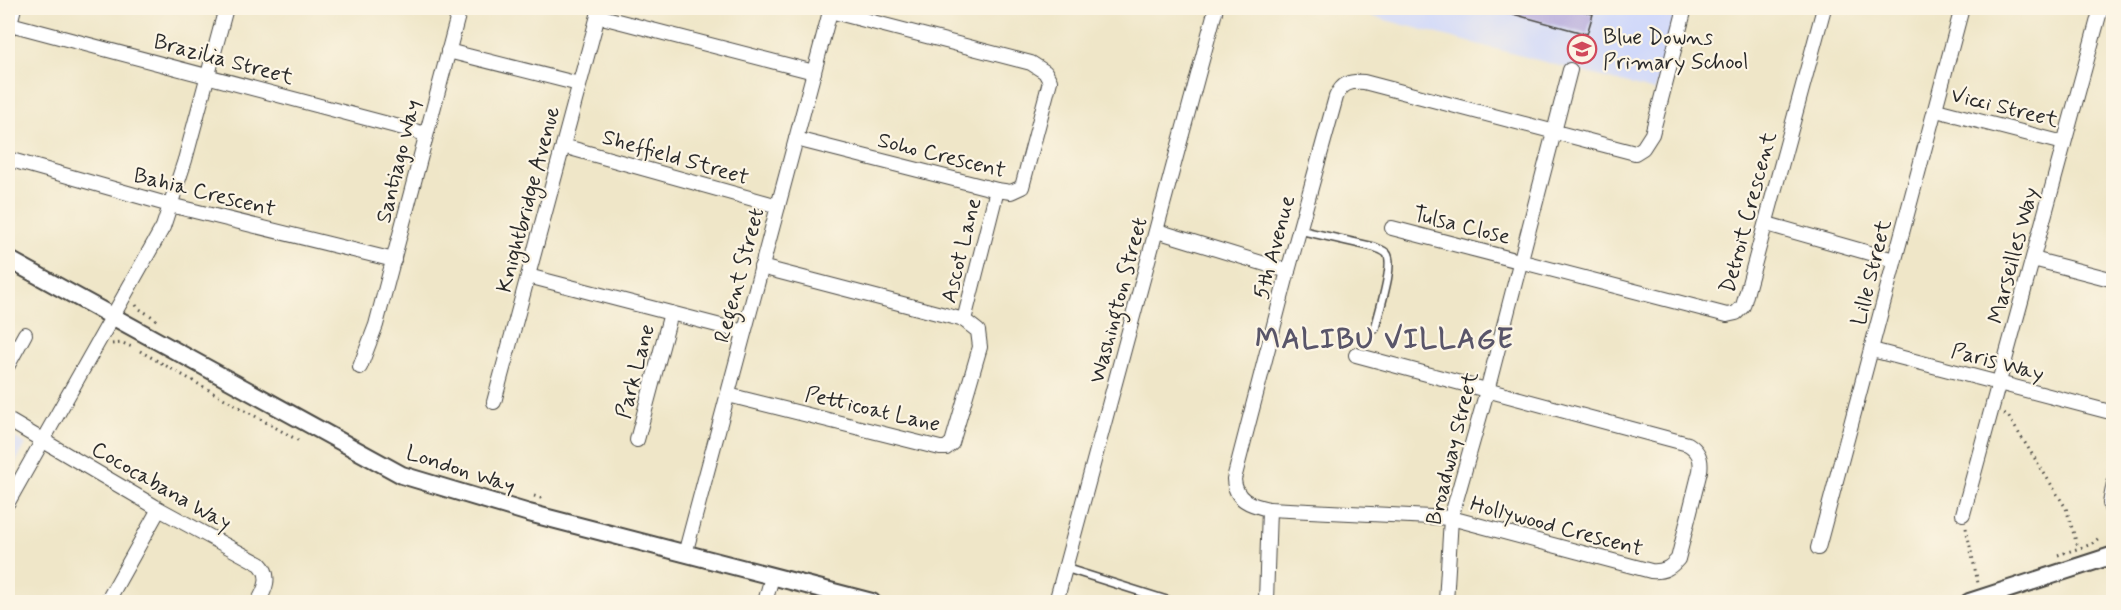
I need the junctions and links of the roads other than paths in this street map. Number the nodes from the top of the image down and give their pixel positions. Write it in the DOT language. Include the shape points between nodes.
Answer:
graph roads {
  1 [pos="14,8"];
  2 [pos="226,8"];
  3 [pos="460,8"];
  4 [pos="1216,8"];
  5 [pos="1685,8"];
  6 [pos="1824,8"];
  7 [pos="1962,8"];
  8 [pos="2101,8"];
  9 [pos="830,9"];
  10 [pos="599,12"];
  11 [pos="9,28"];
  12 [pos="448,51"];
  13 [pos="1570,70"];
  14 [pos="814,72"];
  15 [pos="208,76"];
  16 [pos="579,84"];
  17 [pos="1936,110"];
  18 [pos="1556,132"];
  19 [pos="426,134"];
  20 [pos="796,139"];
  21 [pos="2064,143"];
  22 [pos="563,146"];
  23 [pos="8,159"];
  24 [pos="997,190"];
  25 [pos="170,205"];
  26 [pos="778,206"];
  27 [pos="1767,224"];
  28 [pos="1392,228"];
  29 [pos="1299,230"];
  30 [pos="1157,231"];
  31 [pos="8,259"];
  32 [pos="2033,259"];
  33 [pos="393,260"];
  34 [pos="1520,260"];
  35 [pos="1894,260"];
  36 [pos="761,267"];
  37 [pos="1288,271"];
  38 [pos="528,276"];
  39 [pos="2114,280"];
  40 [pos="671,313"];
  41 [pos="111,316"];
  42 [pos="964,320"];
  43 [pos="1375,329"];
  44 [pos="744,332"];
  45 [pos="25,334"];
  46 [pos="1872,350"];
  47 [pos="1356,355"];
  48 [pos="8,365"];
  49 [pos="360,367"];
  50 [pos="1999,384"];
  51 [pos="1487,391"];
  52 [pos="728,395"];
  53 [pos="494,402"];
  54 [pos="2114,413"];
  55 [pos="8,420"];
  56 [pos="637,440"];
  57 [pos="42,441"];
  58 [pos="2114,483"];
  59 [pos="8,502"];
  60 [pos="159,509"];
  61 [pos="1269,509"];
  62 [pos="1963,514"];
  63 [pos="1450,519"];
  64 [pos="2114,519"];
  65 [pos="1818,548"];
  66 [pos="685,554"];
  67 [pos="2114,555"];
  68 [pos="1065,568"];
  69 [pos="772,577"];
  70 [pos="1266,601"];
  71 [pos="107,603"];
  72 [pos="258,603"];
  73 [pos="765,603"];
  74 [pos="872,603"];
  75 [pos="1056,603"];
  76 [pos="1173,603"];
  77 [pos="1446,603"];
  78 [pos="1969,603"];
  1 -- 11 [label="street"];
  2 -- 15 [label="street"];
  3 -- 12 [label="street, Santiago Way"];
  4 -- 30 [label="street, Washington Street"];
  5 -- 18 [label="street" via="1652,134 1643,148 1635,153"];
  6 -- 27 [label="street, Detroit Crescent"];
  7 -- 17 [label="street, Lille Street"];
  8 -- 21 [label="street, Marseilles Way"];
  9 -- 14 [label="street, Regent Street"];
  9 -- 24 [label="street, Soho Crescent" via="1031,63 1045,72 1050,81 1022,187 1011,192"];
  10 -- 14 [label="street"];
  10 -- 16 [label="street, Knightbridge Avenue"];
  11 -- 15 [label="street, Brazilia Street"];
  12 -- 16 [label="street"];
  12 -- 19 [label="street, Santiago Way"];
  13 -- 18 [label="street, Broadway Street"];
  14 -- 20 [label="street, Regent Street"];
  15 -- 19 [label="street, Brazilia Street"];
  15 -- 25 [label="street"];
  16 -- 22 [label="street, Knightbridge Avenue"];
  17 -- 21 [label="street, Vicci Street"];
  17 -- 35 [label="street, Lille Street"];
  18 -- 29 [label="street, 5th Avenue" via="1364,82 1347,82 1336,97"];
  18 -- 34 [label="street, Broadway Street"];
  19 -- 33 [label="street, Santiago Way"];
  20 -- 24 [label="street, Soho Crescent"];
  20 -- 26 [label="street, Regent Street"];
  21 -- 32 [label="street, Marseilles Way"];
  22 -- 26 [label="street, Sheffield Street"];
  22 -- 38 [label="street, Knightbridge Avenue"];
  23 -- 25 [label="street, Bahia Crescent"];
  24 -- 42 [label="street, Ascot Lane"];
  25 -- 33 [label="street, Bahia Crescent"];
  25 -- 41 [label="street" via="158,239"];
  26 -- 36 [label="street, Regent Street"];
  27 -- 34 [label="street, Detroit Crescent" via="1743,306 1727,315"];
  27 -- 35 [label="street"];
  28 -- 34 [label="street, Tulsa Close"];
  29 -- 37 [label="street, 5th Avenue"];
  29 -- 43 [label="lane" via="1374,247 1387,254 1389,266"];
  30 -- 37 [label="street"];
  30 -- 68 [label="street, Washington Street"];
  31 -- 41 [label="street, London Way"];
  32 -- 39 [label="street"];
  32 -- 50 [label="street, Marseilles Way"];
  33 -- 49 [label="street, Santiago Way"];
  34 -- 51 [label="street, Broadway Street"];
  35 -- 46 [label="street, Lille Street"];
  36 -- 42 [label="street"];
  36 -- 44 [label="street, Regent Street"];
  37 -- 61 [label="street, 5th Avenue" via="1234,479 1235,489 1244,500"];
  38 -- 40 [label="street"];
  38 -- 53 [label="street, Knightbridge Avenue"];
  40 -- 44 [label="street"];
  40 -- 56 [label="street, Park Lane"];
  41 -- 57 [label="street"];
  41 -- 66 [label="street, London Way" via="402,475"];
  42 -- 52 [label="street, Petticoat Lane" via="978,331 980,347 952,443 946,448"];
  44 -- 52 [label="street, Regent Street"];
  45 -- 48 [label="street"];
  46 -- 50 [label="street, Paris Way"];
  46 -- 65 [label="street, Lille Street"];
  47 -- 51 [label="street"];
  50 -- 54 [label="street, Paris Way"];
  50 -- 62 [label="street, Marseilles Way"];
  51 -- 63 [label="street, Broadway Street"];
  51 -- 63 [label="street, Hollywood Crescent" via="1694,447 1700,457 1700,471 1678,559 1666,570 1651,571"];
  52 -- 66 [label="street, Regent Street"];
  55 -- 57 [label="street, Cococabana Way"];
  57 -- 59 [label="street"];
  57 -- 60 [label="street, Cococabana Way"];
  58 -- 64 [label="street" via="2110,503"];
  60 -- 71 [label="street"];
  60 -- 72 [label="street, Cococabana Way" via="260,564 266,584"];
  61 -- 63 [label="street, 5th Avenue"];
  61 -- 70 [label="street"];
  63 -- 77 [label="street, Broadway Street"];
  66 -- 69 [label="street, London Way"];
  67 -- 78 [label="street"];
  68 -- 75 [label="street, Washington Street"];
  68 -- 76 [label="lane"];
  69 -- 73 [label="street"];
  69 -- 74 [label="street, London Way"];
}
